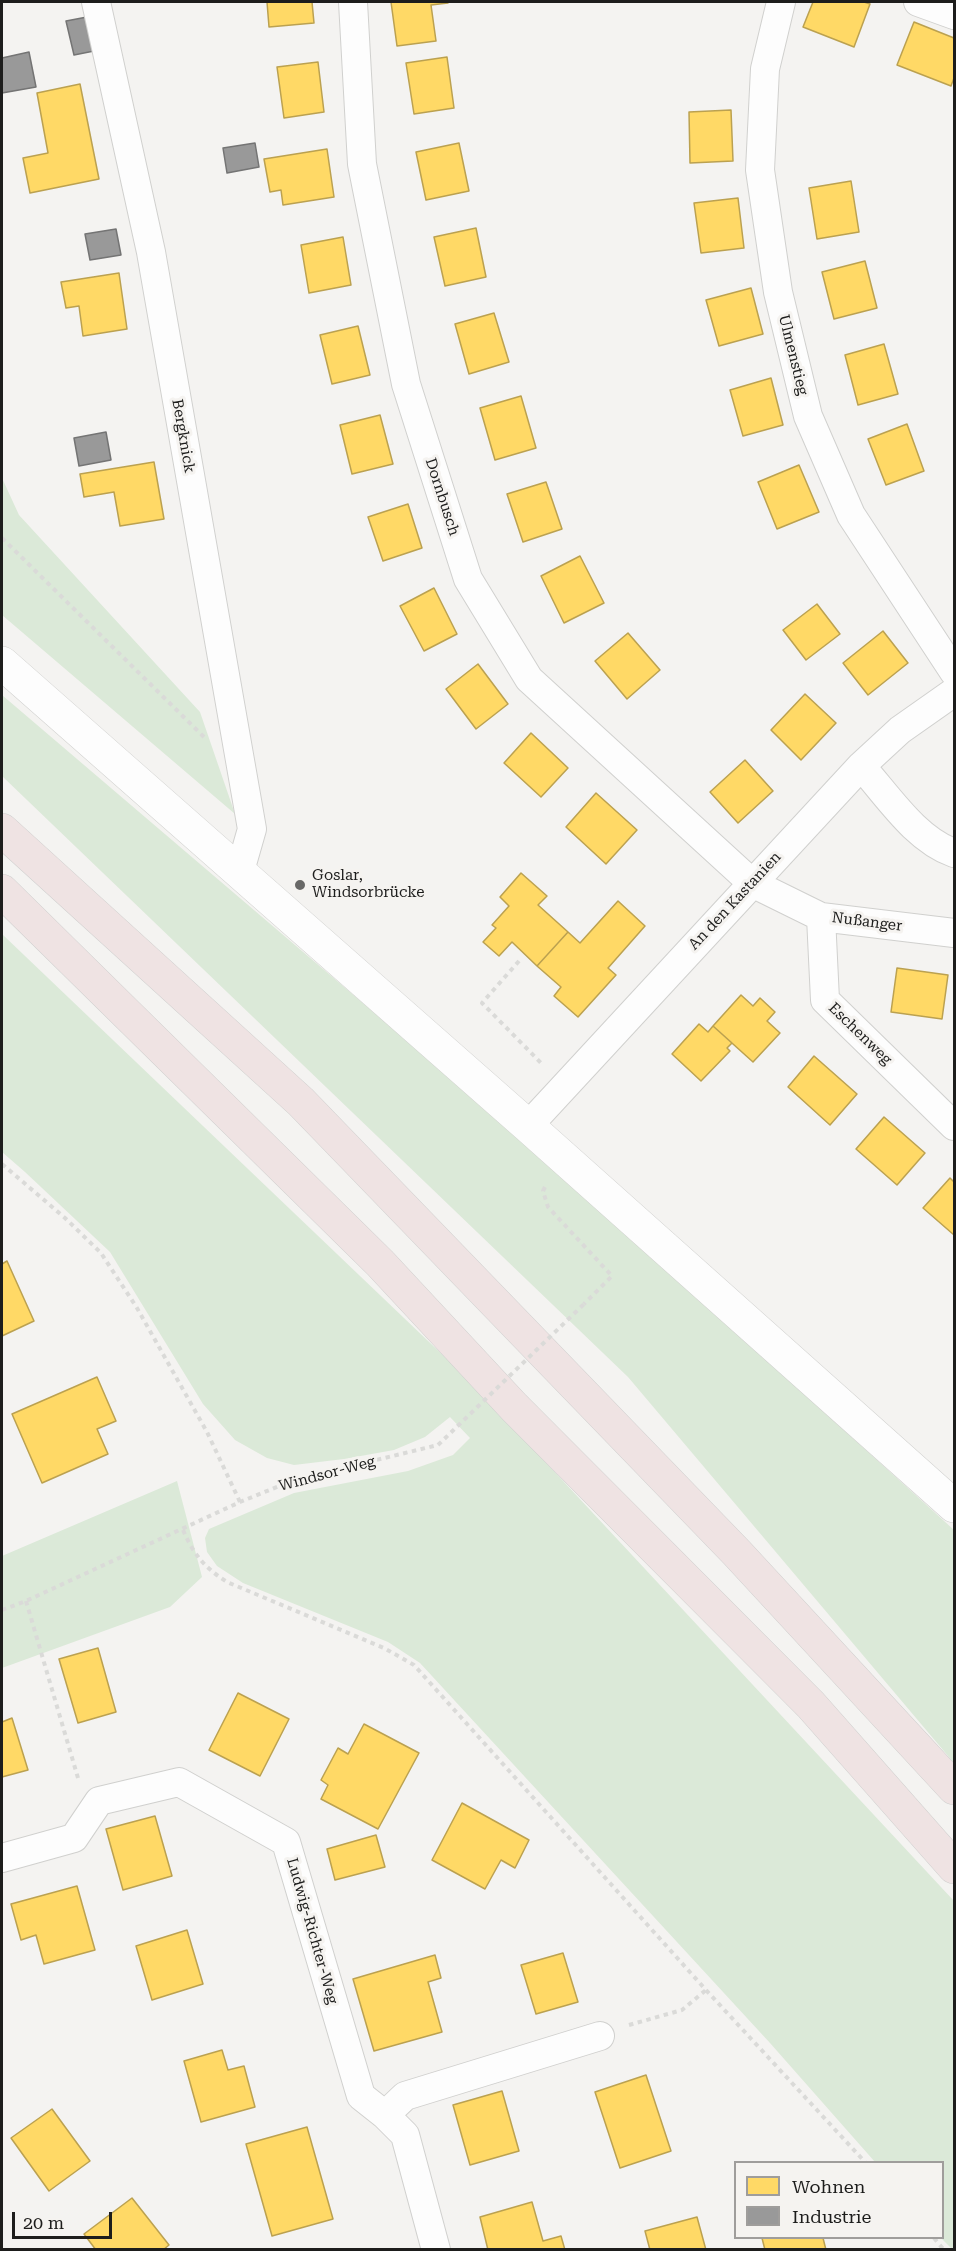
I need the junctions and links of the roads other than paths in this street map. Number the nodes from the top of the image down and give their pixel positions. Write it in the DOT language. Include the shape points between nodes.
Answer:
graph roads {
  1 [pos="96,2"];
  2 [pos="352,2"];
  3 [pos="781,2"];
  4 [pos="918,2"];
  5 [pos="954,15"];
  6 [pos="2,663"];
  7 [pos="954,672"];
  8 [pos="954,692"];
  9 [pos="861,766"];
  10 [pos="2,830"];
  11 [pos="954,853"];
  12 [pos="240,871"];
  13 [pos="752,883"];
  14 [pos="2,891"];
  15 [pos="821,917"];
  16 [pos="954,933"];
  17 [pos="528,1126"];
  18 [pos="954,1126"];
  19 [pos="954,1506"];
  20 [pos="954,1788"];
  21 [pos="2,1858"];
  22 [pos="954,1867"];
  23 [pos="600,2036"];
  24 [pos="385,2115"];
  25 [pos="436,2250"];
  1 -- 12 [label="street, Bergknick" via="151,252 252,829"];
  2 -- 13 [label="street, Dornbusch" via="364,175 406,384 468,579 530,679"];
  3 -- 7 [label="street, Ulmenstieg" via="765,69 760,170 778,292 808,416 851,515"];
  4 -- 5 [label="street"];
  6 -- 12 [label="street"];
  8 -- 9 [label="street, An den Kastanien" via="900,730"];
  9 -- 11 [label="street" via="920,832"];
  9 -- 13 [label="street, An den Kastanien"];
  10 -- 20 [label="highway" via="301,1101 738,1553"];
  12 -- 17 [label="street"];
  13 -- 15 [label="street, Nußanger"];
  13 -- 17 [label="street, An den Kastanien"];
  14 -- 22 [label="highway" via="380,1263 514,1407 811,1705"];
  15 -- 16 [label="street, Nußanger"];
  15 -- 18 [label="street, Eschenweg" via="825,1000"];
  17 -- 19 [label="street"];
  21 -- 24 [label="street, Ludwig-Richter-Weg" via="74,1838 99,1801 179,1782 286,1842 361,2096"];
  23 -- 24 [label="street" via="405,2096"];
  24 -- 25 [label="street, Ludwig-Richter-Weg" via="405,2135"];
}
